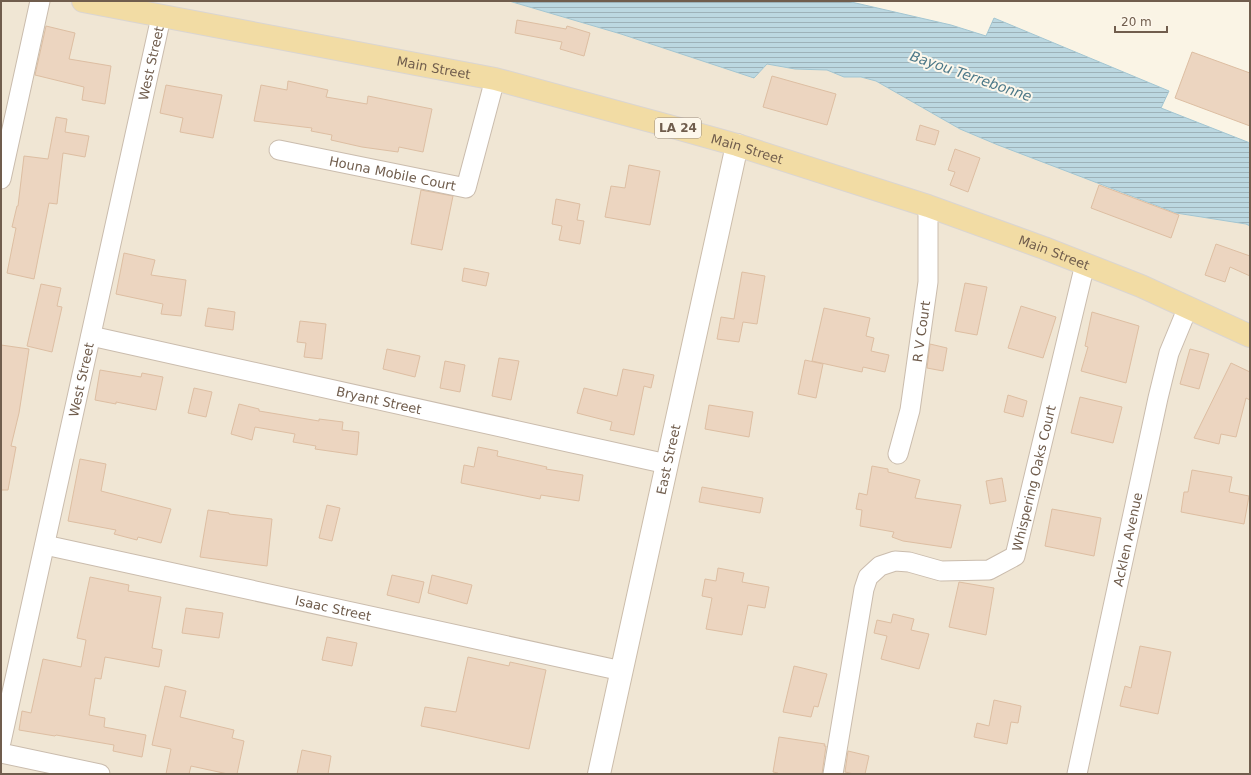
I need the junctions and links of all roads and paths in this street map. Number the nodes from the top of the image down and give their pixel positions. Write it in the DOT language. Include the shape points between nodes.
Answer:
graph roads {
  1 [pos="40,1"];
  2 [pos="83,1"];
  3 [pos="161,17"];
  4 [pos="495,79"];
  5 [pos="738,145"];
  6 [pos="279,150"];
  7 [pos="1,179"];
  8 [pos="928,206"];
  9 [pos="1085,264"];
  10 [pos="1188,307"];
  11 [pos="91,336"];
  12 [pos="1250,336"];
  13 [pos="898,454"];
  14 [pos="668,464"];
  15 [pos="45,545"];
  16 [pos="622,671"];
  17 [pos="1,742"];
  18 [pos="1,753"];
  19 [pos="100,774"];
  20 [pos="599,774"];
  21 [pos="833,774"];
  22 [pos="1077,774"];
  1 -- 7 [label="street"];
  2 -- 3 [label="main road, Main Street / LA 24"];
  3 -- 4 [label="main road, Main Street / LA 24"];
  3 -- 11 [label="street, West Street"];
  4 -- 5 [label="main road, Main Street / LA 24"];
  4 -- 6 [label="street, Houna Mobile Court" via="466,188"];
  5 -- 8 [label="main road, Main Street / LA 24"];
  5 -- 14 [label="street, East Street"];
  8 -- 9 [label="main road, Main Street / LA 24"];
  8 -- 13 [label="street, R V Court" via="928,282 910,410"];
  9 -- 10 [label="main road, Main Street / LA 24"];
  9 -- 21 [label="street, Whispering Oaks Court" via="1015,556 989,570 941,571 895,561 880,566 868,576"];
  10 -- 12 [label="main road, Main Street / LA 24"];
  10 -- 22 [label="street, Acklen Avenue" via="1169,353 1158,398"];
  11 -- 14 [label="street, Bryant Street"];
  11 -- 15 [label="street, West Street"];
  14 -- 16 [label="street, East Street"];
  15 -- 16 [label="street, Isaac Street"];
  15 -- 17 [label="street, West Street"];
  16 -- 20 [label="street, East Street"];
  18 -- 19 [label="street"];
}
